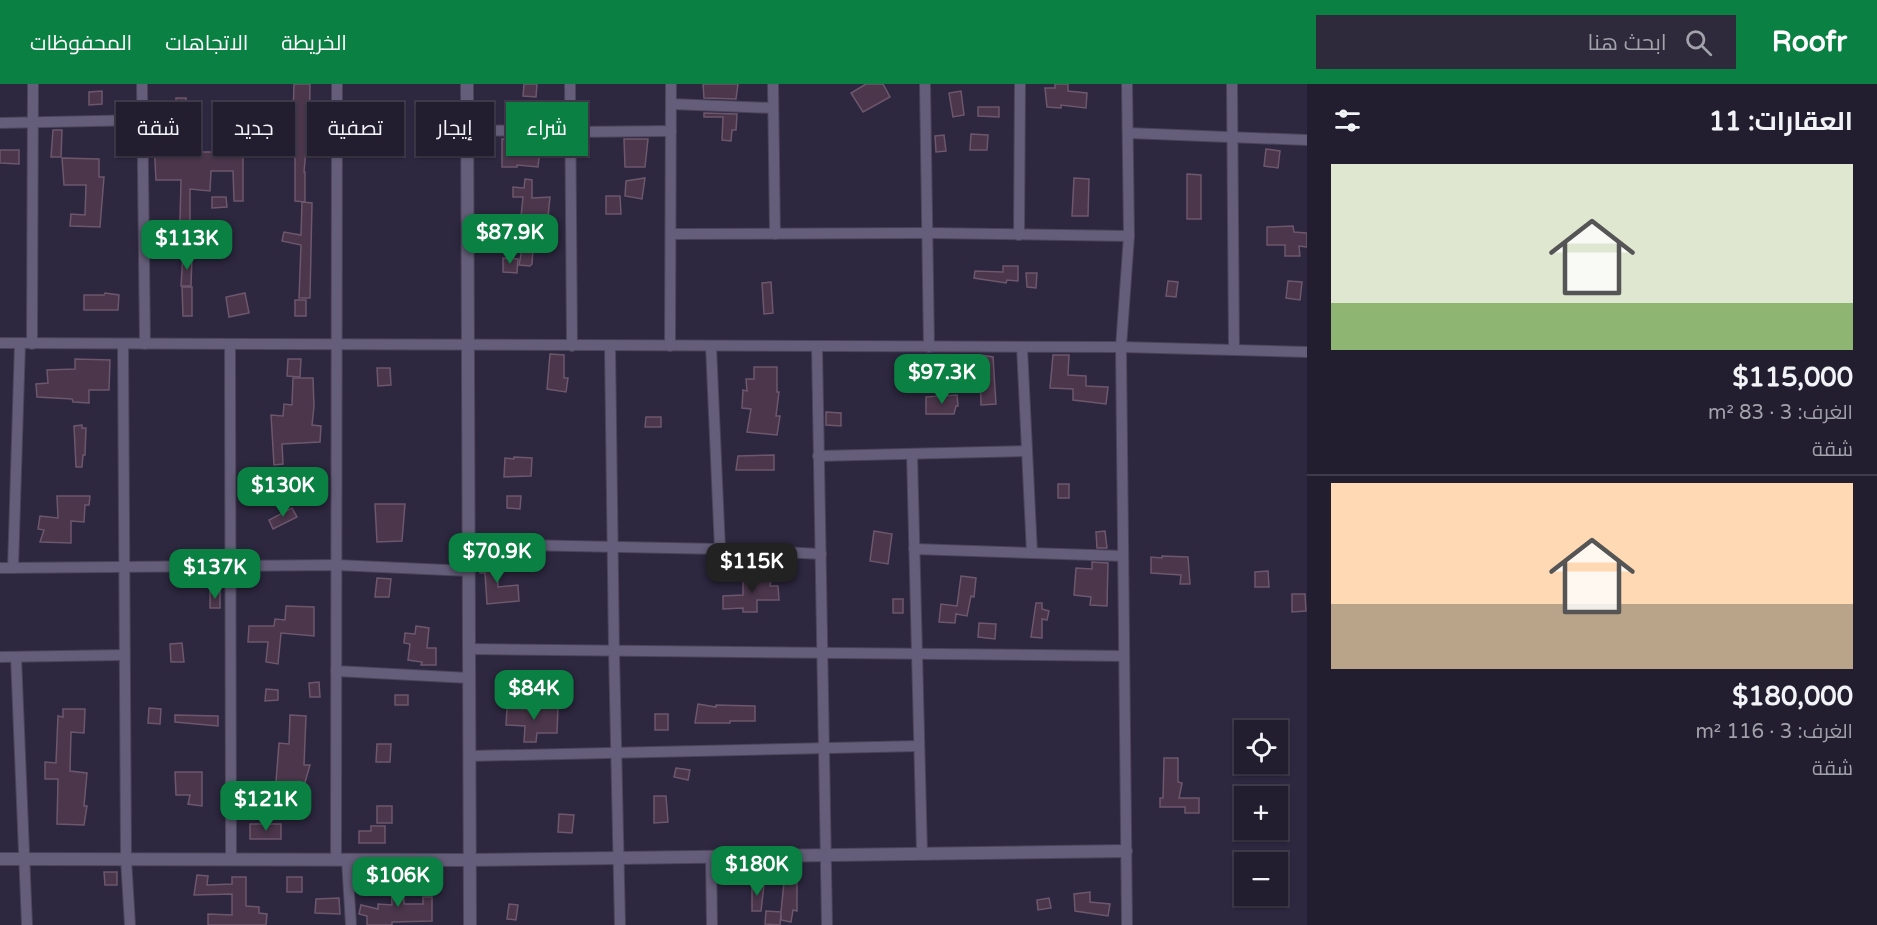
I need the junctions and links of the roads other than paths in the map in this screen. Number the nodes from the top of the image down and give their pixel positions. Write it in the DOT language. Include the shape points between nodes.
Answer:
graph roads {
  1 [pos="33,84"];
  2 [pos="142,84"];
  3 [pos="337,84"];
  4 [pos="467,84"];
  5 [pos="570,84"];
  6 [pos="671,84"];
  7 [pos="773,84"];
  8 [pos="925,84"];
  9 [pos="1020,84"];
  10 [pos="1127,84"];
  11 [pos="1232,84"];
  12 [pos="142,102"];
  13 [pos="467,102"];
  14 [pos="570,102"];
  15 [pos="671,104"];
  16 [pos="773,108"];
  17 [pos="116,120"];
  18 [pos="33,122"];
  19 [pos="0,123"];
  20 [pos="671,131"];
  21 [pos="588,132"];
  22 [pos="1128,133"];
  23 [pos="1232,137"];
  24 [pos="1307,140"];
  25 [pos="142,156"];
  26 [pos="467,156"];
  27 [pos="570,156"];
  28 [pos="927,233"];
  29 [pos="670,234"];
  30 [pos="775,234"];
  31 [pos="1019,235"];
  32 [pos="1129,236"];
  33 [pos="0,343"];
  34 [pos="20,344"];
  35 [pos="32,344"];
  36 [pos="123,344"];
  37 [pos="145,344"];
  38 [pos="230,344"];
  39 [pos="336,345"];
  40 [pos="468,345"];
  41 [pos="572,346"];
  42 [pos="610,346"];
  43 [pos="670,346"];
  44 [pos="711,346"];
  45 [pos="817,347"];
  46 [pos="928,347"];
  47 [pos="1022,347"];
  48 [pos="1122,347"];
  49 [pos="1234,350"];
  50 [pos="1307,352"];
  51 [pos="1027,451"];
  52 [pos="912,454"];
  53 [pos="818,456"];
  54 [pos="469,544"];
  55 [pos="613,549"];
  56 [pos="720,549"];
  57 [pos="914,549"];
  58 [pos="1032,553"];
  59 [pos="820,554"];
  60 [pos="1124,556"];
  61 [pos="231,565"];
  62 [pos="336,565"];
  63 [pos="123,567"];
  64 [pos="0,568"];
  65 [pos="13,568"];
  66 [pos="469,571"];
  67 [pos="469,649"];
  68 [pos="614,651"];
  69 [pos="822,654"];
  70 [pos="124,655"];
  71 [pos="917,655"];
  72 [pos="1124,656"];
  73 [pos="0,657"];
  74 [pos="16,657"];
  75 [pos="336,671"];
  76 [pos="469,678"];
  77 [pos="919,746"];
  78 [pos="824,748"];
  79 [pos="617,753"];
  80 [pos="470,756"];
  81 [pos="1126,851"];
  82 [pos="922,854"];
  83 [pos="825,855"];
  84 [pos="711,856"];
  85 [pos="620,858"];
  86 [pos="0,859"];
  87 [pos="24,859"];
  88 [pos="126,859"];
  89 [pos="231,859"];
  90 [pos="342,860"];
  91 [pos="470,860"];
  92 [pos="27,925"];
  93 [pos="130,925"];
  94 [pos="351,925"];
  95 [pos="470,925"];
  96 [pos="620,925"];
  97 [pos="712,925"];
  98 [pos="827,925"];
  99 [pos="1127,925"];
  1 -- 18 [label="street"];
  2 -- 12 [label="street"];
  3 -- 39 [label="street"];
  4 -- 13 [label="street"];
  5 -- 14 [label="street"];
  6 -- 15 [label="street"];
  7 -- 16 [label="street"];
  8 -- 28 [label="street"];
  9 -- 31 [label="street"];
  10 -- 22 [label="street"];
  11 -- 23 [label="street"];
  15 -- 16 [label="street"];
  15 -- 20 [label="street"];
  16 -- 30 [label="street"];
  17 -- 18 [label="street"];
  18 -- 19 [label="street"];
  18 -- 35 [label="street"];
  20 -- 21 [label="street"];
  20 -- 29 [label="street"];
  22 -- 23 [label="street"];
  22 -- 32 [label="street"];
  23 -- 24 [label="street"];
  23 -- 49 [label="street"];
  25 -- 37 [label="street"];
  26 -- 40 [label="street"];
  27 -- 41 [label="street"];
  28 -- 30 [label="street"];
  28 -- 31 [label="street"];
  28 -- 46 [label="street"];
  29 -- 30 [label="street"];
  29 -- 43 [label="street"];
  31 -- 32 [label="street"];
  32 -- 48 [label="street"];
  33 -- 34 [label="street"];
  34 -- 35 [label="street"];
  34 -- 65 [label="street"];
  35 -- 36 [label="street"];
  36 -- 37 [label="street"];
  36 -- 63 [label="street"];
  37 -- 38 [label="street"];
  38 -- 39 [label="street"];
  38 -- 61 [label="street"];
  39 -- 40 [label="street"];
  39 -- 62 [label="street"];
  40 -- 41 [label="street"];
  40 -- 54 [label="street"];
  41 -- 42 [label="street"];
  42 -- 43 [label="street"];
  42 -- 55 [label="street"];
  43 -- 44 [label="street"];
  44 -- 45 [label="street"];
  44 -- 56 [label="street"];
  45 -- 46 [label="street"];
  45 -- 53 [label="street"];
  46 -- 47 [label="street"];
  47 -- 48 [label="street"];
  47 -- 51 [label="street"];
  48 -- 49 [label="street"];
  48 -- 60 [label="street"];
  49 -- 50 [label="street"];
  51 -- 52 [label="street"];
  51 -- 58 [label="street"];
  52 -- 53 [label="street"];
  52 -- 57 [label="street"];
  53 -- 59 [label="street"];
  54 -- 55 [label="street"];
  54 -- 66 [label="street"];
  55 -- 56 [label="street"];
  55 -- 68 [label="street"];
  56 -- 59 [label="street"];
  57 -- 58 [label="street"];
  57 -- 71 [label="street"];
  58 -- 60 [label="street"];
  59 -- 69 [label="street"];
  60 -- 72 [label="street"];
  61 -- 62 [label="street"];
  61 -- 63 [label="street"];
  61 -- 89 [label="street"];
  62 -- 66 [label="street"];
  62 -- 75 [label="street"];
  63 -- 65 [label="street"];
  63 -- 70 [label="street"];
  64 -- 65 [label="street"];
  66 -- 67 [label="street"];
  67 -- 68 [label="street"];
  67 -- 76 [label="street"];
  68 -- 69 [label="street"];
  68 -- 79 [label="street"];
  69 -- 71 [label="street"];
  69 -- 78 [label="street"];
  70 -- 74 [label="street"];
  70 -- 88 [label="street"];
  71 -- 72 [label="street"];
  71 -- 77 [label="street"];
  72 -- 81 [label="street"];
  73 -- 74 [label="street"];
  74 -- 87 [label="street"];
  75 -- 76 [label="street"];
  75 -- 90 [label="street"];
  76 -- 80 [label="street"];
  77 -- 78 [label="street"];
  77 -- 82 [label="street"];
  78 -- 79 [label="street"];
  78 -- 83 [label="street"];
  79 -- 80 [label="street"];
  79 -- 85 [label="street"];
  80 -- 91 [label="street"];
  81 -- 82 [label="street"];
  81 -- 99 [label="street"];
  82 -- 83 [label="street"];
  83 -- 84 [label="street"];
  83 -- 98 [label="street"];
  84 -- 85 [label="street"];
  84 -- 97 [label="street"];
  85 -- 91 [label="street"];
  85 -- 96 [label="street"];
  86 -- 87 [label="street"];
  87 -- 88 [label="street"];
  87 -- 92 [label="street"];
  88 -- 89 [label="street"];
  88 -- 93 [label="street"];
  89 -- 90 [label="street"];
  90 -- 91 [label="street"];
  90 -- 94 [label="street"];
  91 -- 95 [label="street"];
}
